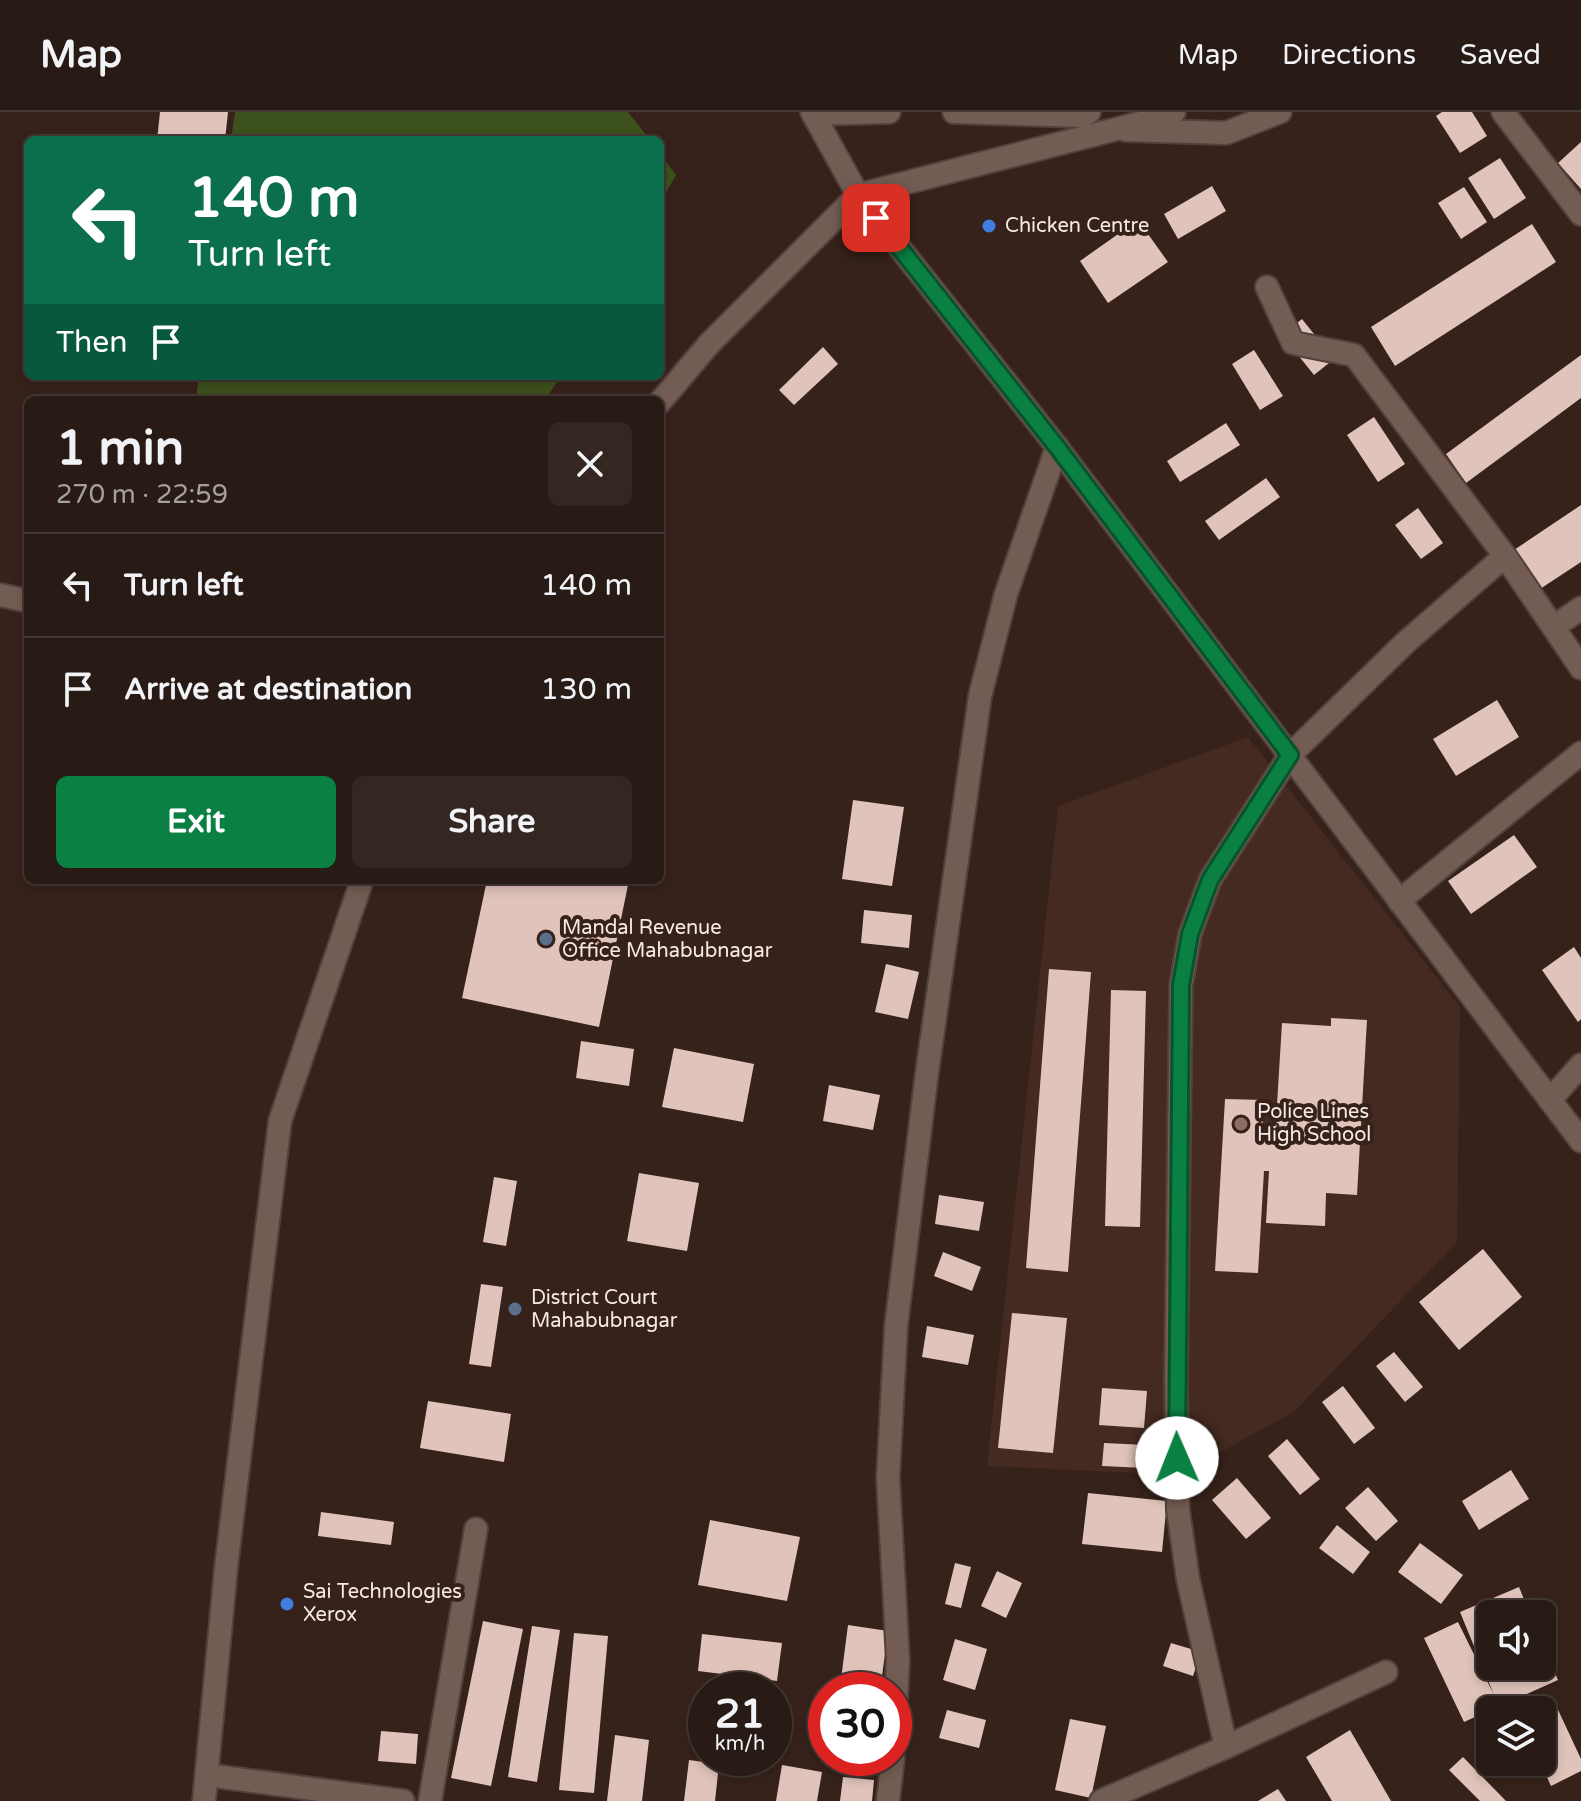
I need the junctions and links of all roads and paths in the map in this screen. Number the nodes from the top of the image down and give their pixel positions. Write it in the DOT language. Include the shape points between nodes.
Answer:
graph roads {
  1 [pos="889,112"];
  2 [pos="954,112"];
  3 [pos="1089,112"];
  4 [pos="1174,112"];
  5 [pos="1280,112"];
  6 [pos="1503,112"];
  7 [pos="812,113"];
  8 [pos="1115,130"];
  9 [pos="858,195"];
  10 [pos="1581,214"];
  11 [pos="1267,287"];
  12 [pos="664,397"];
  13 [pos="1057,447"];
  14 [pos="1505,556"];
  15 [pos="0,595"];
  16 [pos="24,600"];
  17 [pos="1581,608"];
  18 [pos="1554,627"];
  19 [pos="1581,668"];
  20 [pos="1581,753"];
  21 [pos="1290,755"];
  22 [pos="361,884"];
  23 [pos="1399,901"];
  24 [pos="1581,1065"];
  25 [pos="1550,1100"];
  26 [pos="1581,1141"];
  27 [pos="476,1529"];
  28 [pos="897,1672"];
  29 [pos="1386,1672"];
  30 [pos="1226,1747"];
  31 [pos="207,1775"];
  32 [pos="891,1776"];
  33 [pos="204,1801"];
  34 [pos="403,1801"];
  35 [pos="430,1801"];
  36 [pos="888,1801"];
  37 [pos="1101,1801"];
  1 -- 7 [label="street"];
  2 -- 3 [label="street"];
  4 -- 8 [label="street"];
  5 -- 8 [label="street" via="1226,133"];
  6 -- 10 [label="street"];
  7 -- 9 [label="street"];
  8 -- 9 [label="street"];
  9 -- 12 [label="street" via="709,344"];
  9 -- 13 [label="street"];
  11 -- 14 [label="street" via="1293,343 1354,355"];
  13 -- 21 [label="street"];
  13 -- 28 [label="street" via="1006,594 980,696 924,1095 896,1327 888,1478"];
  14 -- 18 [label="street"];
  14 -- 21 [label="street" via="1405,643"];
  15 -- 16 [label="street"];
  17 -- 18 [label="street"];
  18 -- 19 [label="street"];
  20 -- 23 [label="street"];
  21 -- 23 [label="street"];
  21 -- 30 [label="street" via="1210,880 1190,934 1181,985 1178,1510"];
  22 -- 31 [label="street" via="280,1121 226,1568"];
  23 -- 25 [label="street"];
  24 -- 25 [label="street"];
  25 -- 26 [label="street"];
  27 -- 35 [label="street"];
  29 -- 30 [label="street"];
  30 -- 37 [label="street"];
  31 -- 33 [label="street"];
  31 -- 34 [label="street"];
  32 -- 36 [label="street"];
}
